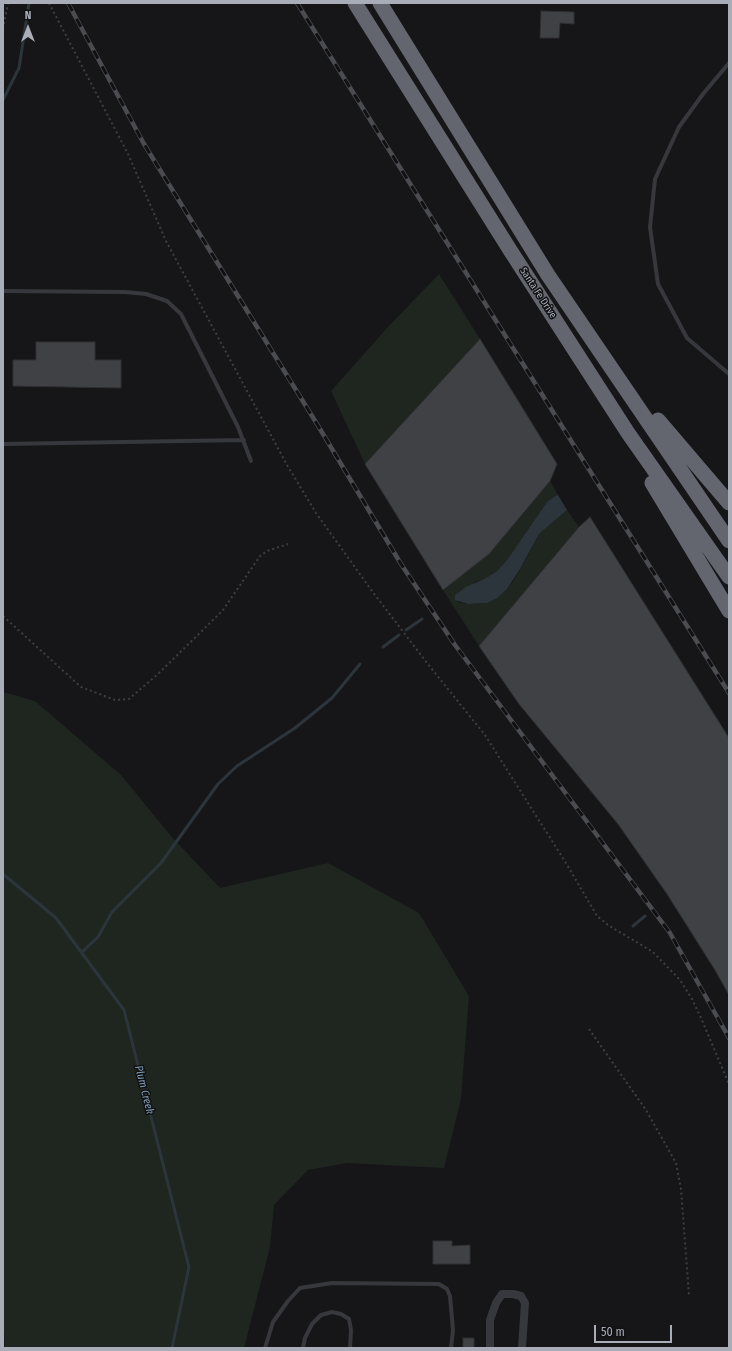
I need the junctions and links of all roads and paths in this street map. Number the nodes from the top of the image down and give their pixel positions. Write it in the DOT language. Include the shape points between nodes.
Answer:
graph roads {
  1 [pos="8,3"];
  2 [pos="49,3"];
  3 [pos="355,3"];
  4 [pos="380,3"];
  5 [pos="3,29"];
  6 [pos="729,63"];
  7 [pos="548,275"];
  8 [pos="3,291"];
  9 [pos="729,374"];
  10 [pos="599,388"];
  11 [pos="244,440"];
  12 [pos="3,444"];
  13 [pos="251,460"];
  14 [pos="729,503"];
  15 [pos="729,541"];
  16 [pos="288,544"];
  17 [pos="729,577"];
  18 [pos="729,611"];
  19 [pos="3,616"];
  20 [pos="589,1029"];
  21 [pos="729,1084"];
  22 [pos="689,1295"];
  23 [pos="266,1348"];
  24 [pos="304,1348"];
  25 [pos="350,1348"];
  26 [pos="451,1348"];
  27 [pos="490,1348"];
  28 [pos="522,1348"];
  1 -- 5 [label="path"];
  2 -- 21 [label="path" via="128,154 166,241 287,465 316,513 372,591 485,735 597,916 653,952 680,980 701,1018"];
  3 -- 10 [label="highway, Santa Fe Drive"];
  4 -- 7 [label="highway, Santa Fe Drive"];
  6 -- 9 [label="lane" via="679,127 655,178 650,227 658,284 687,338"];
  7 -- 14 [label="highway" via="671,437"];
  7 -- 15 [label="highway, Santa Fe Drive"];
  8 -- 11 [label="lane" via="132,293 146,294 167,301 181,314"];
  10 -- 17 [label="highway, Santa Fe Drive"];
  10 -- 18 [label="highway"];
  11 -- 12 [label="lane"];
  11 -- 13 [label="lane"];
  16 -- 19 [label="path" via="267,550 260,556 223,610 129,699 115,700 81,687"];
  20 -- 22 [label="path" via="646,1110 676,1163 681,1189"];
  23 -- 26 [label="lane" via="273,1322 300,1288 339,1283 439,1284 447,1289 450,1296 453,1330"];
  24 -- 25 [label="lane" via="305,1338 312,1324 321,1315 332,1312 349,1319"];
  27 -- 28 [label="street" via="490,1320 496,1303 502,1294 513,1294 521,1296 525,1303"];
}
